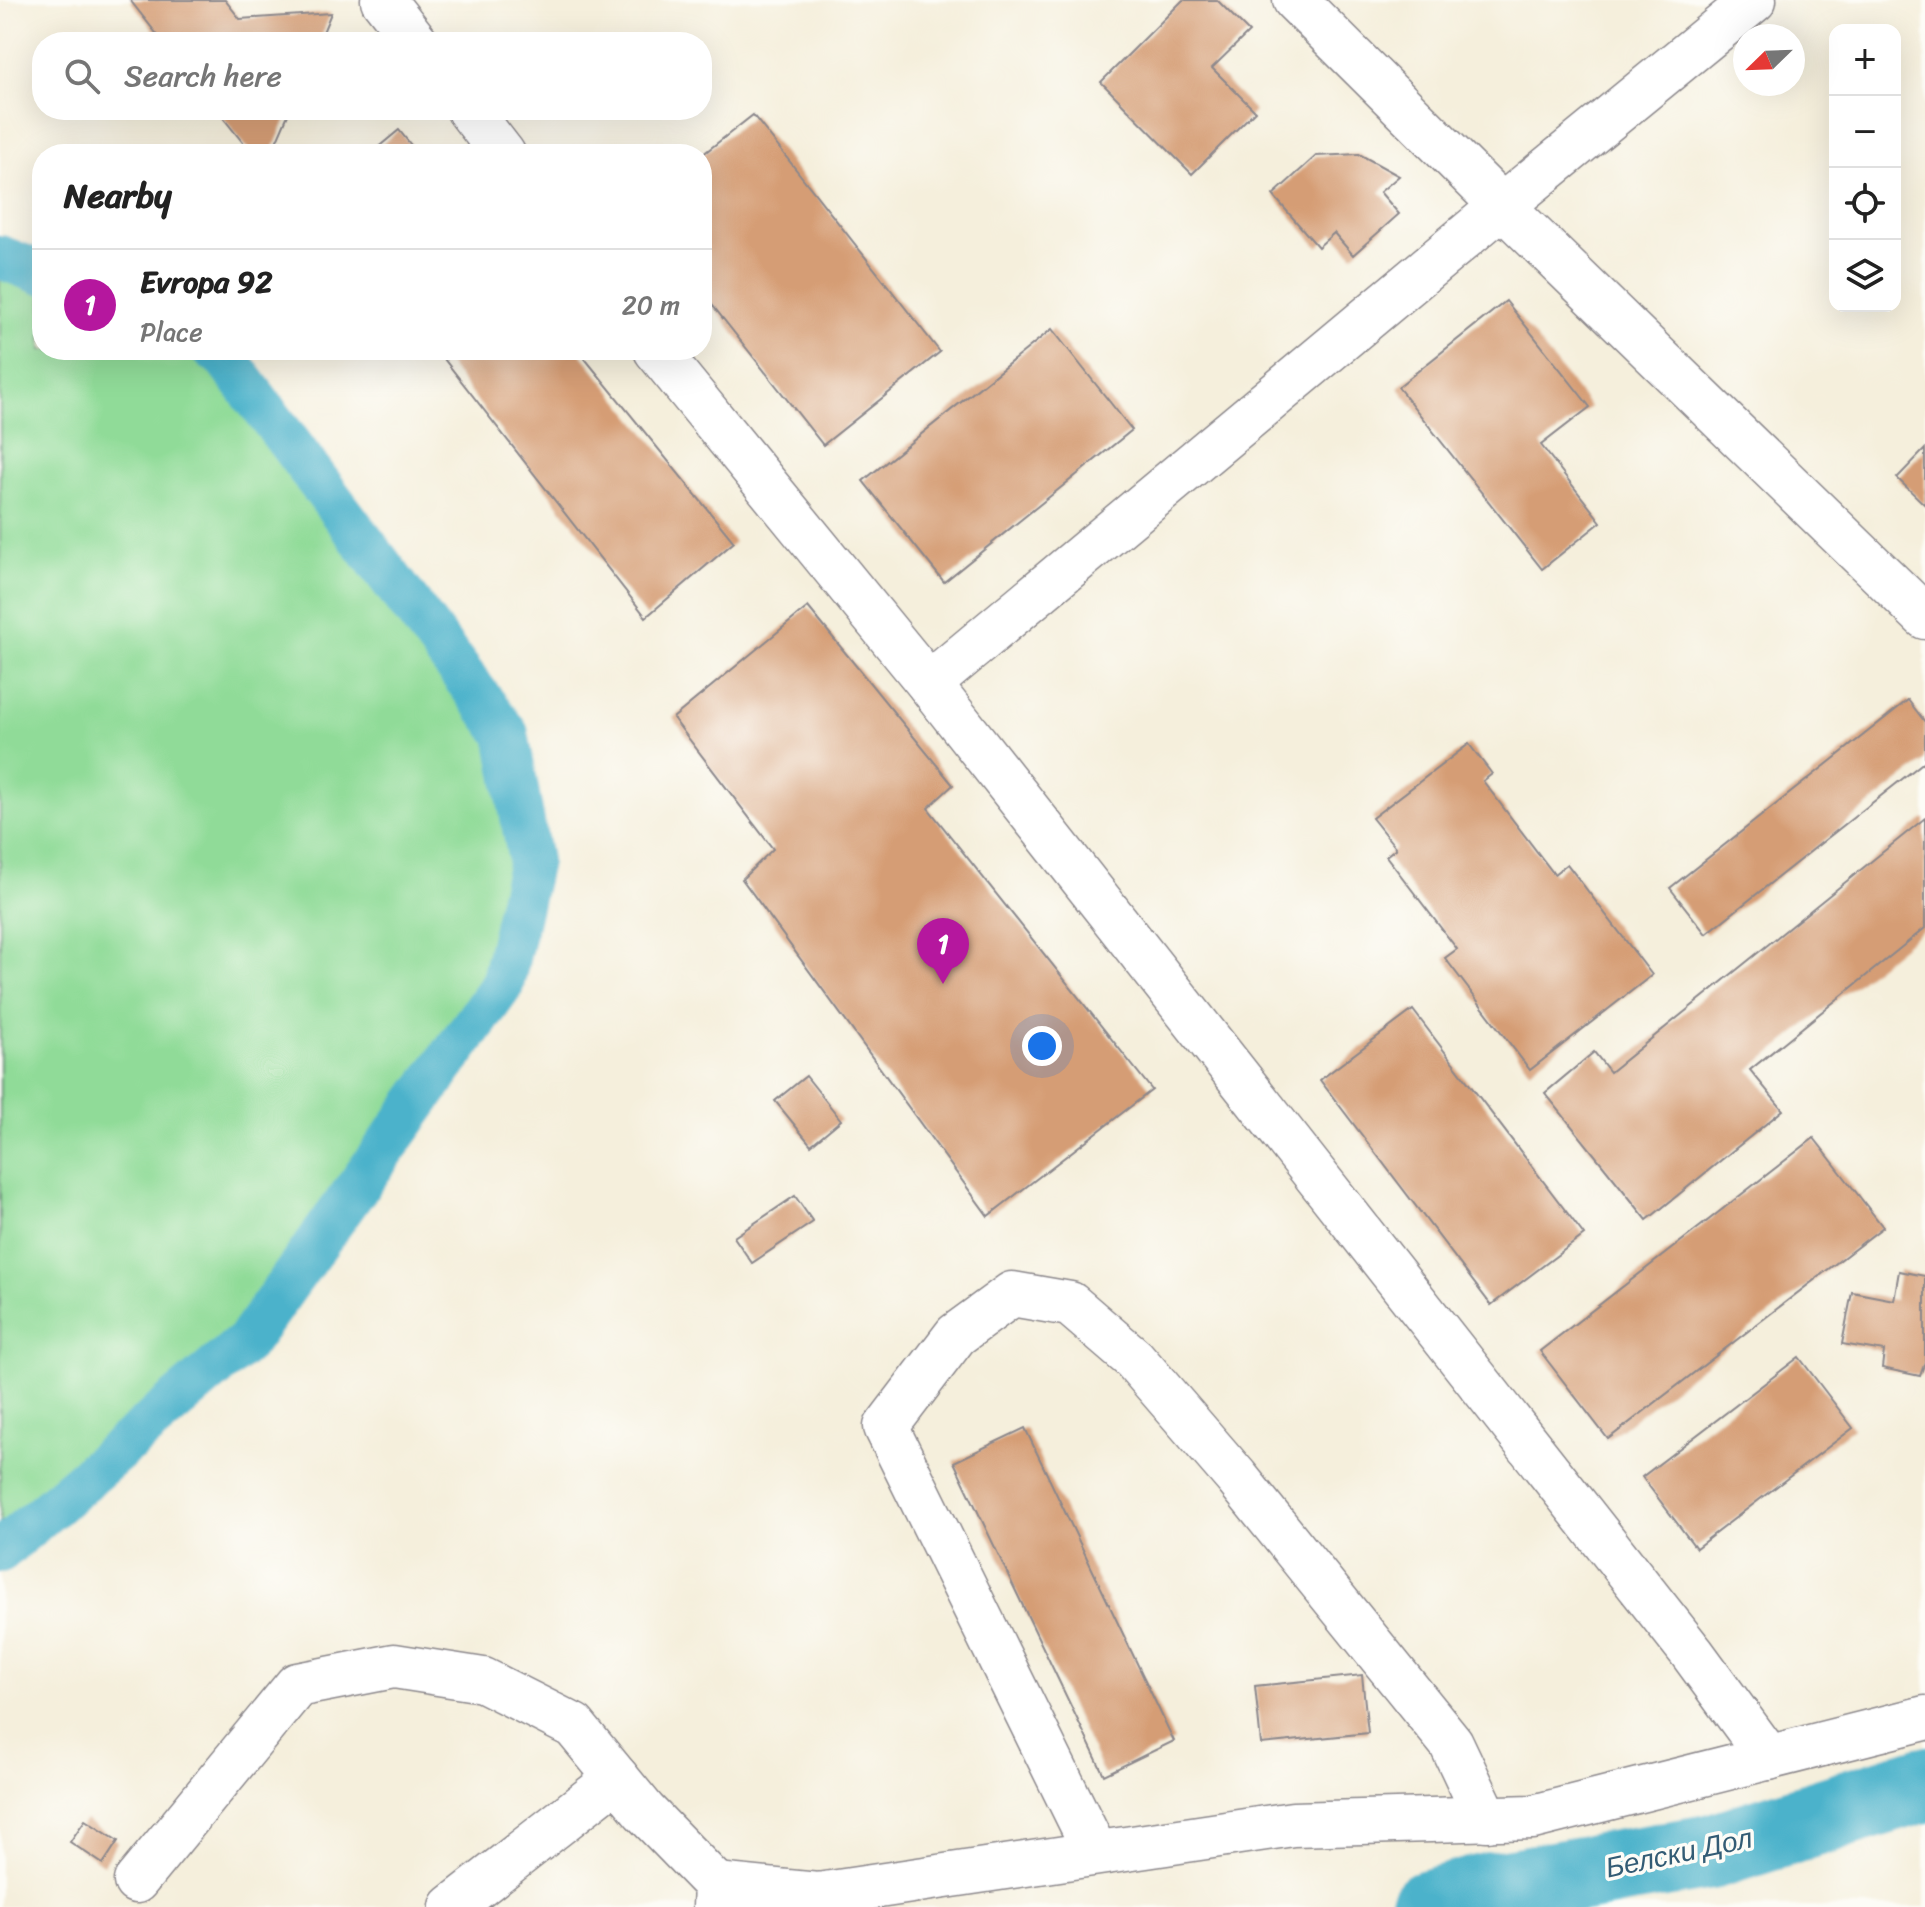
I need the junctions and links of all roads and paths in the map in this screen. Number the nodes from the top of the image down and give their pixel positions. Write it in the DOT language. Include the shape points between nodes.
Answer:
graph roads {
  1 [pos="383,0"];
  2 [pos="1295,0"];
  3 [pos="1754,0"];
  4 [pos="408,32"];
  5 [pos="477,120"];
  6 [pos="495,144"];
  7 [pos="1502,206"];
  8 [pos="664,360"];
  9 [pos="1925,617"];
  10 [pos="929,684"];
  11 [pos="1925,1718"];
  12 [pos="1769,1758"];
  13 [pos="617,1778"];
  14 [pos="1487,1819"];
  15 [pos="1095,1851"];
  16 [pos="136,1881"];
  17 [pos="716,1896"];
  18 [pos="452,1907"];
  1 -- 4 [label="street"];
  2 -- 7 [label="street"];
  3 -- 7 [label="street"];
  5 -- 6 [label="street"];
  7 -- 9 [label="street"];
  7 -- 10 [label="street"];
  8 -- 10 [label="street"];
  10 -- 12 [label="street" via="1674,1630"];
  11 -- 12 [label="street"];
  12 -- 14 [label="street" via="1533,1817"];
  13 -- 16 [label="street" via="574,1726 483,1680 394,1666 297,1685"];
  13 -- 17 [label="street"];
  13 -- 18 [label="street"];
  14 -- 15 [label="street" via="1293,1824"];
  14 -- 15 [label="street" via="1451,1743 1134,1359 1070,1304 1012,1294 956,1335 886,1427"];
  15 -- 17 [label="street" via="818,1895"];
}
